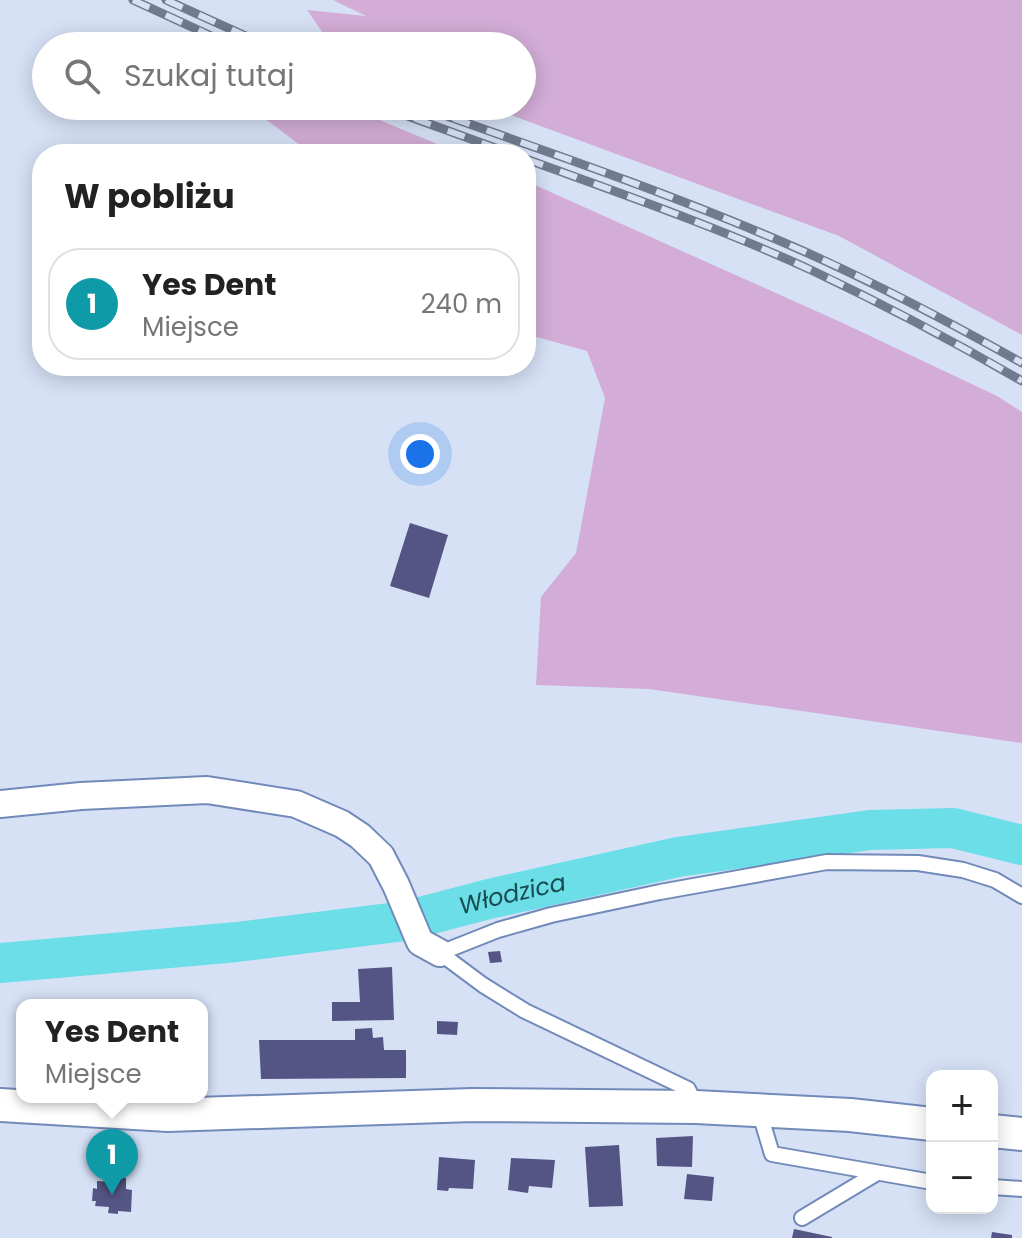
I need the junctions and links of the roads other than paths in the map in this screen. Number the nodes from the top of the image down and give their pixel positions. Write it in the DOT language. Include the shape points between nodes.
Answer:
graph roads {
  1 [pos="0,804"];
  2 [pos="1022,896"];
  3 [pos="430,948"];
  4 [pos="0,1105"];
  5 [pos="696,1107"];
  6 [pos="763,1110"];
  7 [pos="926,1123"];
  8 [pos="998,1132"];
  9 [pos="1022,1134"];
  10 [pos="877,1173"];
  11 [pos="926,1181"];
  12 [pos="998,1187"];
  13 [pos="1022,1189"];
  14 [pos="802,1218"];
  1 -- 3 [label="street" via="207,790 296,804 342,824 381,856"];
  2 -- 3 [label="lane" via="963,870 918,863 827,862 551,915"];
  3 -- 5 [label="lane" via="525,1011 688,1089"];
  4 -- 5 [label="street" via="168,1115 473,1105"];
  5 -- 6 [label="street"];
  6 -- 7 [label="street"];
  6 -- 10 [label="lane" via="772,1154"];
  8 -- 9 [label="street"];
  10 -- 11 [label="lane"];
  10 -- 14 [label="lane"];
  12 -- 13 [label="lane"];
}
